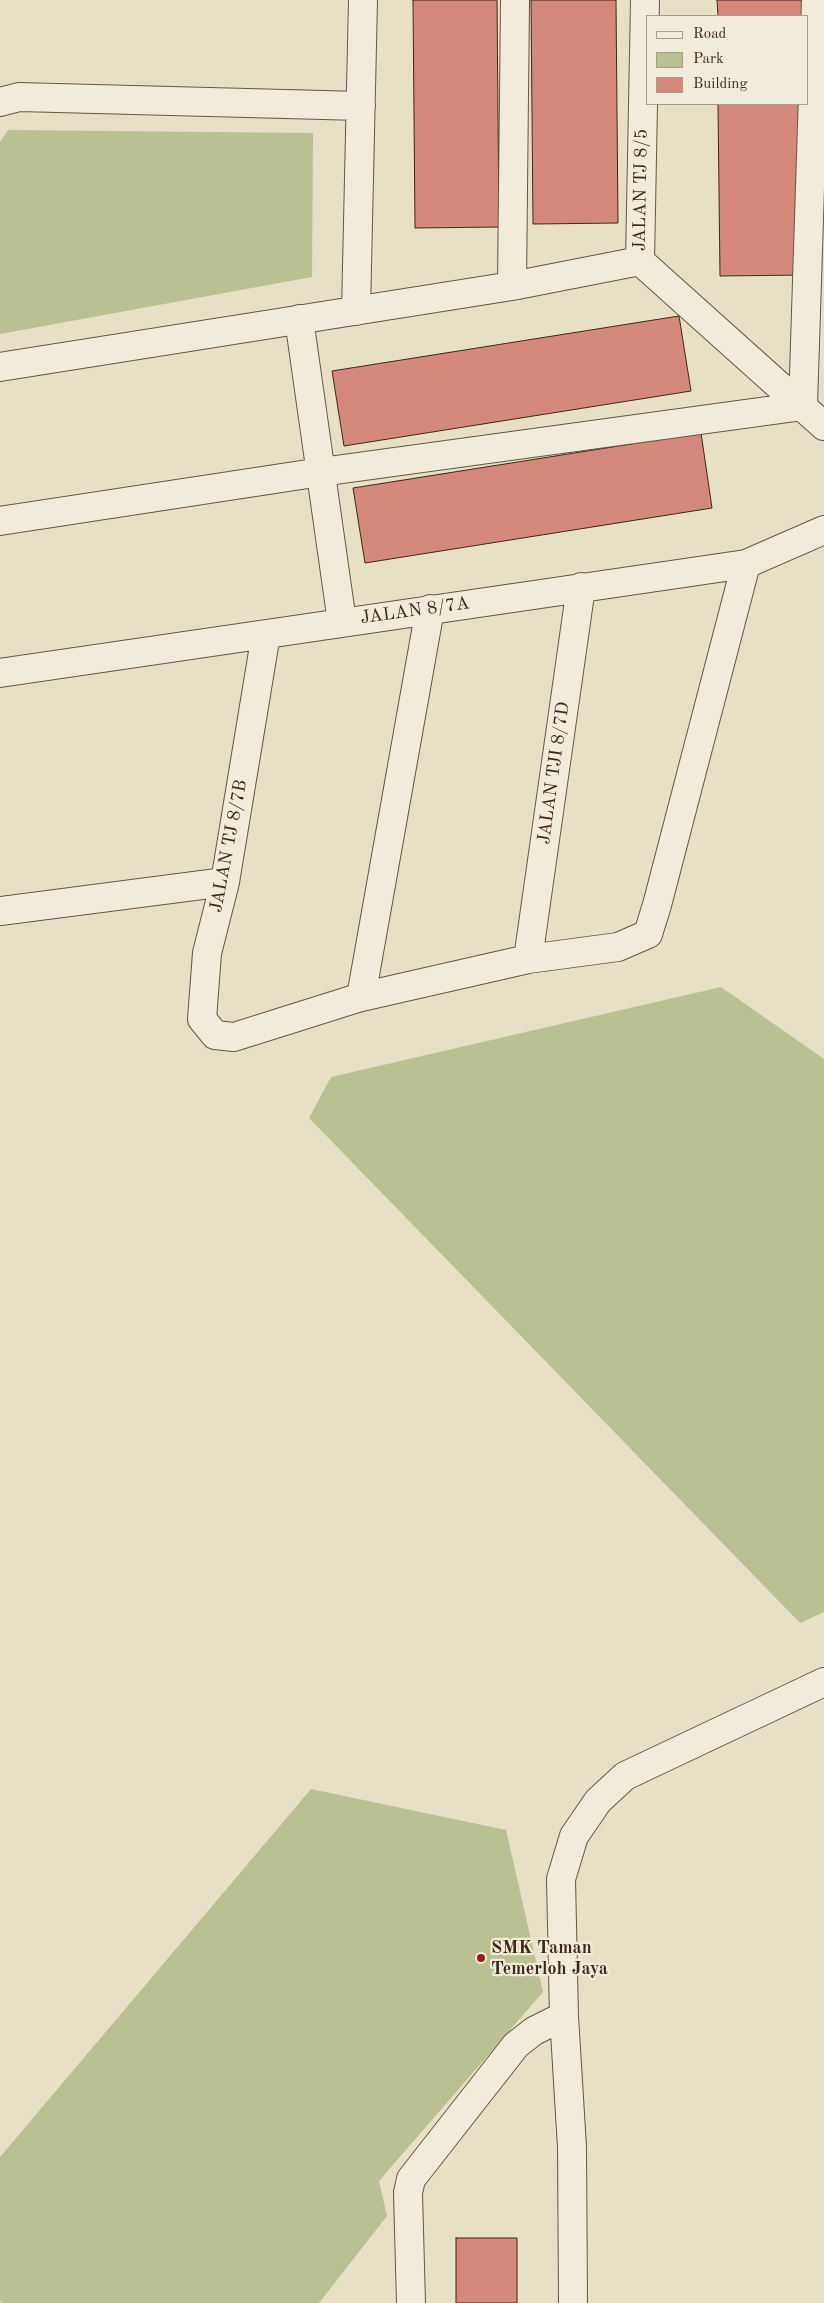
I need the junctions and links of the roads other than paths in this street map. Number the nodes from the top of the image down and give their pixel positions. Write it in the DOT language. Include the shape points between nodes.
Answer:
graph roads {
  1 [pos="363,0"];
  2 [pos="515,0"];
  3 [pos="646,0"];
  4 [pos="816,0"];
  5 [pos="0,102"];
  6 [pos="361,106"];
  7 [pos="640,261"];
  8 [pos="512,286"];
  9 [pos="356,311"];
  10 [pos="299,319"];
  11 [pos="0,367"];
  12 [pos="803,406"];
  13 [pos="824,426"];
  14 [pos="321,472"];
  15 [pos="0,520"];
  16 [pos="824,530"];
  17 [pos="746,564"];
  18 [pos="581,587"];
  19 [pos="430,609"];
  20 [pos="342,622"];
  21 [pos="266,634"];
  22 [pos="0,673"];
  23 [pos="225,882"];
  24 [pos="0,911"];
  25 [pos="528,958"];
  26 [pos="361,997"];
  27 [pos="824,1682"];
  28 [pos="564,2016"];
  29 [pos="411,2303"];
  30 [pos="573,2303"];
  1 -- 6 [label="street"];
  2 -- 8 [label="street"];
  3 -- 7 [label="street, JALAN TJ 8/5"];
  4 -- 12 [label="street"];
  5 -- 6 [label="street" via="19,97"];
  6 -- 9 [label="street"];
  7 -- 8 [label="street"];
  7 -- 12 [label="street"];
  8 -- 9 [label="street"];
  9 -- 10 [label="street"];
  10 -- 11 [label="street"];
  10 -- 14 [label="street"];
  12 -- 13 [label="street"];
  12 -- 14 [label="street"];
  14 -- 15 [label="street"];
  14 -- 20 [label="street"];
  16 -- 17 [label="street, JALAN 8/7A"];
  17 -- 18 [label="street, JALAN 8/7A"];
  17 -- 25 [label="street" via="648,934 618,947"];
  18 -- 19 [label="street, JALAN 8/7A"];
  18 -- 25 [label="street, JALAN TJI 8/7D"];
  19 -- 20 [label="street, JALAN 8/7A"];
  19 -- 26 [label="street"];
  20 -- 21 [label="street, JALAN 8/7A"];
  21 -- 22 [label="street, JALAN 8/7A"];
  21 -- 23 [label="street, JALAN TJ 8/7B"];
  23 -- 24 [label="street"];
  23 -- 26 [label="street, JALAN TJ 8/7B" via="207,952 202,1019 215,1035 234,1036"];
  25 -- 26 [label="street"];
  27 -- 28 [label="street" via="625,1776 598,1801 574,1836 561,1879"];
  28 -- 29 [label="street" via="534,2031 516,2045 411,2179 408,2193"];
  28 -- 30 [label="street" via="572,2148"];
}
